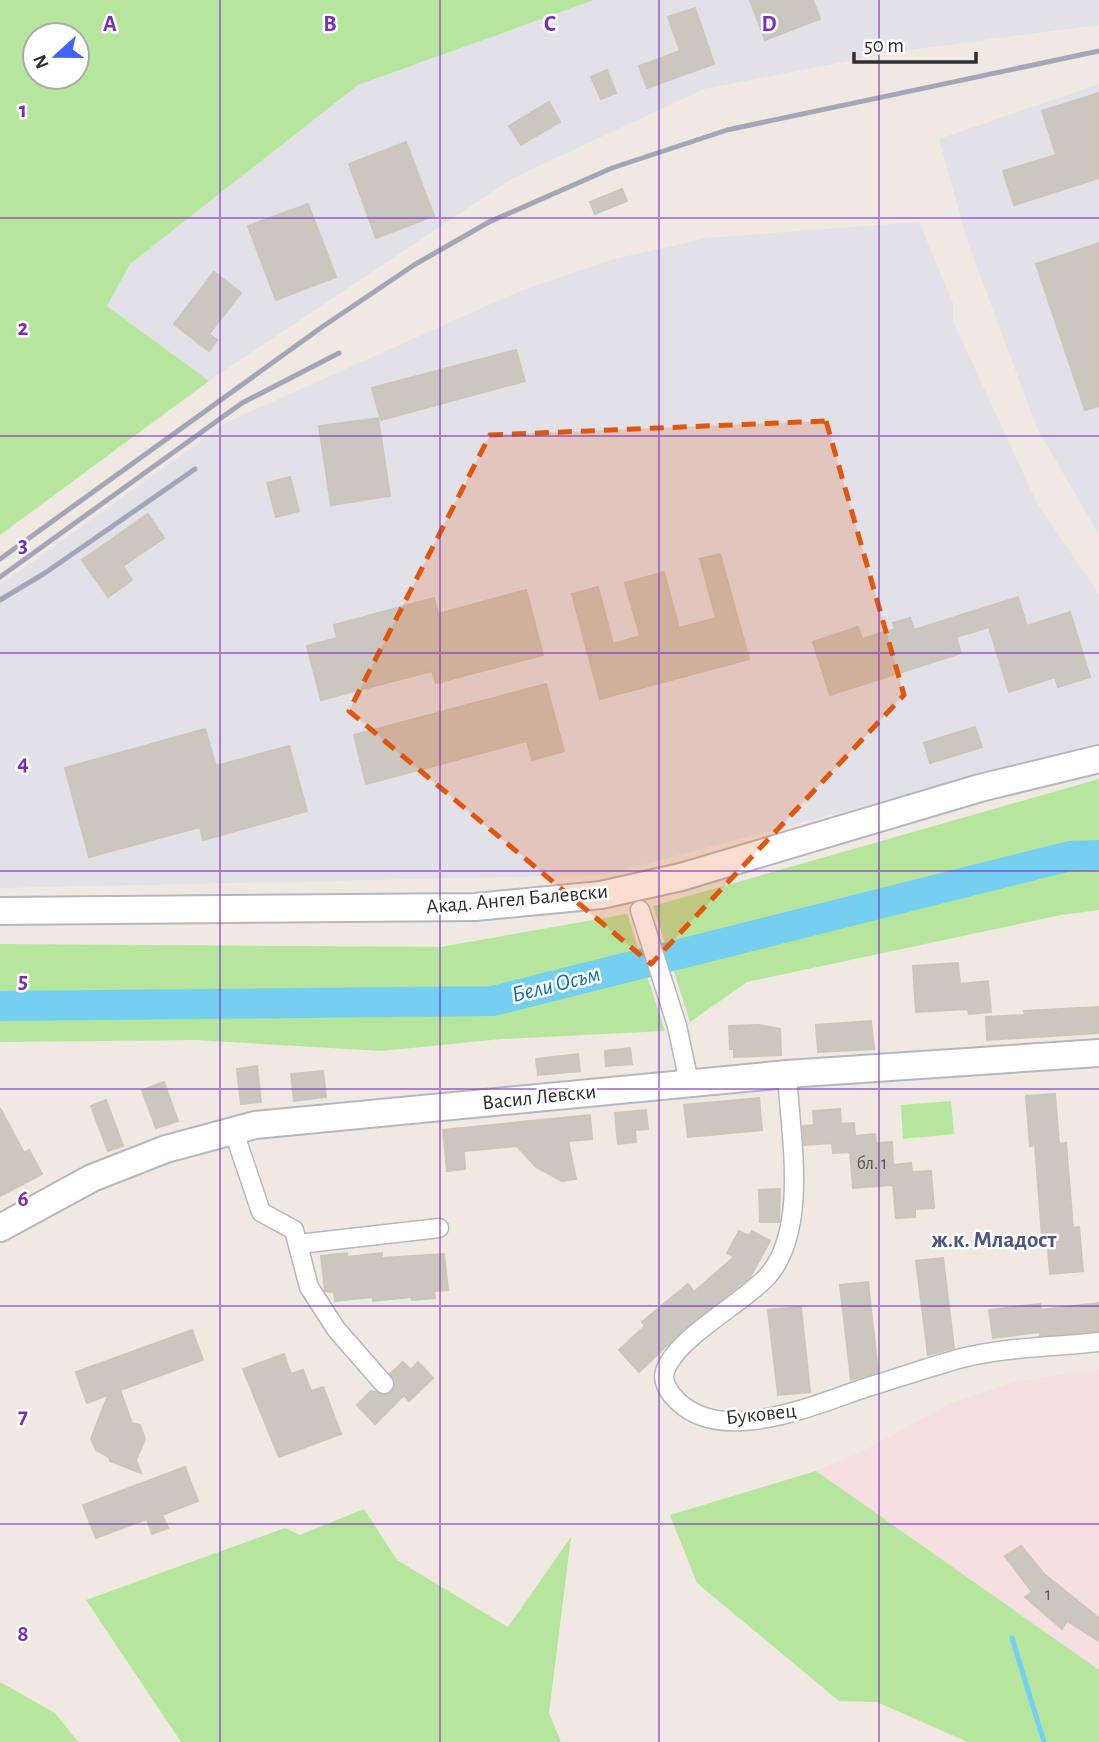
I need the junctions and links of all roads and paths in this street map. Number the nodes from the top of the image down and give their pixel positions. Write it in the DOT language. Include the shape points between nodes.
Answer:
graph roads {
  1 [pos="1099,759"];
  2 [pos="640,910"];
  3 [pos="0,911"];
  4 [pos="1099,1053"];
  5 [pos="788,1074"];
  6 [pos="689,1082"];
  7 [pos="233,1129"];
  8 [pos="0,1228"];
  9 [pos="439,1228"];
  10 [pos="299,1244"];
  11 [pos="1099,1342"];
  12 [pos="384,1384"];
  1 -- 3 [label="main road, Акад. Ангел Балевски" via="980,788 681,877 601,895 475,907"];
  2 -- 6 [label="street" via="677,1026"];
  4 -- 5 [label="main road, Васил Левски"];
  5 -- 6 [label="main road, Васил Левски"];
  5 -- 11 [label="street, Буковец" via="793,1198 789,1237 765,1278 674,1354 663,1372 664,1385 676,1400 699,1415 728,1421 769,1418 964,1358"];
  6 -- 7 [label="main road, Васил Левски"];
  7 -- 8 [label="main road, Васил Левски" via="92,1178"];
  7 -- 10 [label="street" via="261,1212 294,1230"];
  9 -- 10 [label="street"];
  10 -- 12 [label="street" via="309,1287 336,1329"];
}
